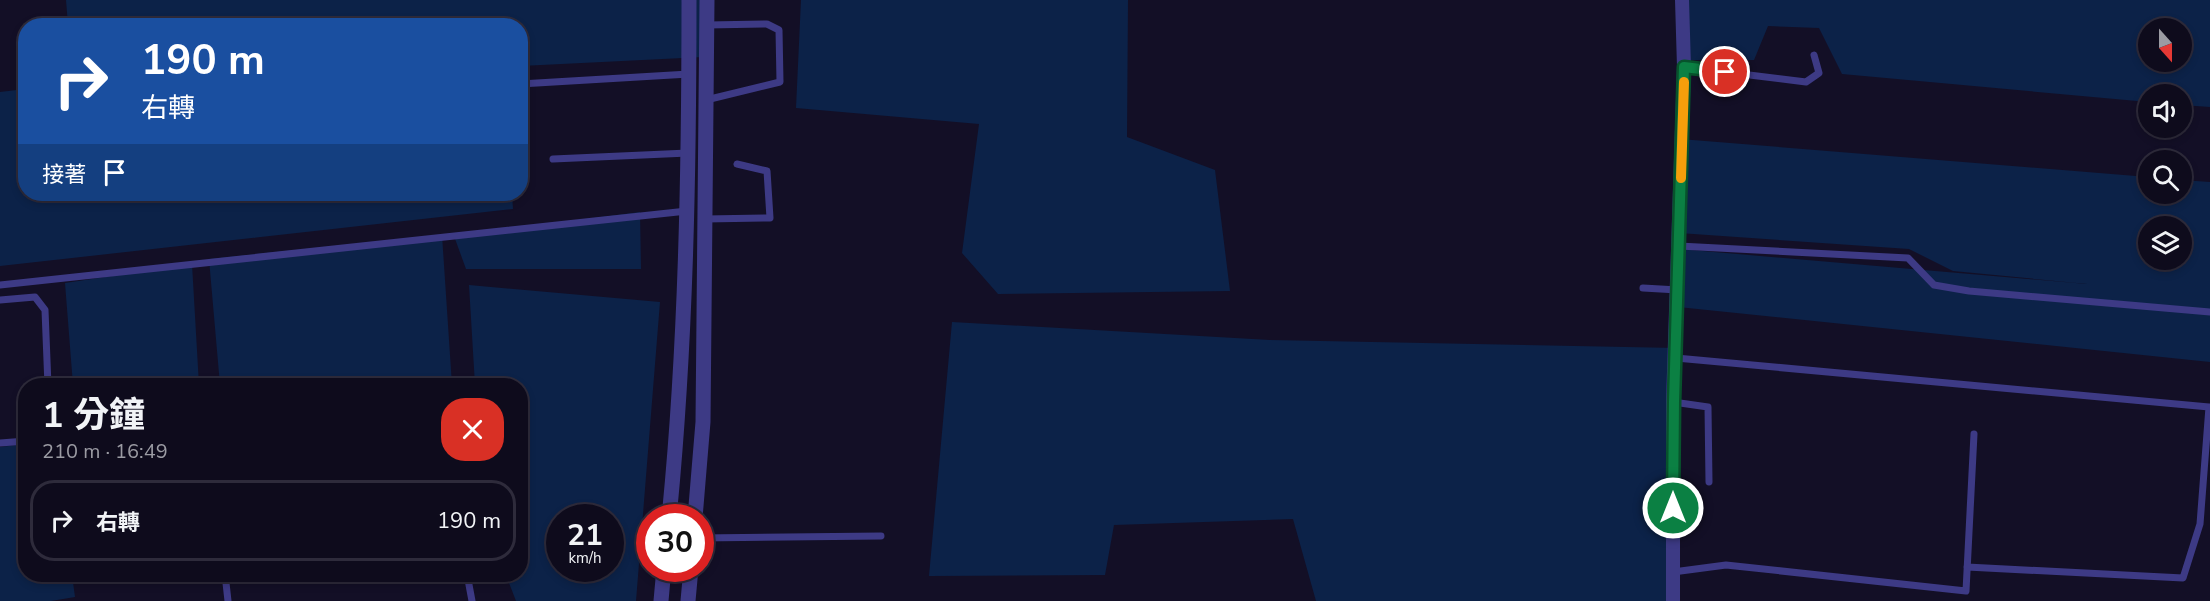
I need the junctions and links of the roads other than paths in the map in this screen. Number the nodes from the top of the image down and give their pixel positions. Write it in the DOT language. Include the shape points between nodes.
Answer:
graph roads {
  1 [pos="689,0"];
  2 [pos="707,0"];
  3 [pos="1682,0"];
  4 [pos="707,25"];
  5 [pos="1814,55"];
  6 [pos="1684,67"];
  7 [pos="689,74"];
  8 [pos="528,84"];
  9 [pos="706,100"];
  10 [pos="688,153"];
  11 [pos="553,159"];
  12 [pos="737,164"];
  13 [pos="687,211"];
  14 [pos="705,219"];
  15 [pos="1679,246"];
  16 [pos="0,285"];
  17 [pos="1643,288"];
  18 [pos="1678,290"];
  19 [pos="0,300"];
  20 [pos="2210,312"];
  21 [pos="1676,358"];
  22 [pos="48,378"];
  23 [pos="1674,402"];
  24 [pos="1974,434"];
  25 [pos="18,442"];
  26 [pos="0,443"];
  27 [pos="1709,482"];
  28 [pos="670,504"];
  29 [pos="696,504"];
  30 [pos="881,536"];
  31 [pos="714,538"];
  32 [pos="1967,567"];
  33 [pos="1673,572"];
  34 [pos="226,582"];
  35 [pos="468,582"];
  36 [pos="663,582"];
  37 [pos="690,582"];
  38 [pos="228,601"];
  39 [pos="472,601"];
  40 [pos="661,601"];
  41 [pos="688,601"];
  42 [pos="1673,601"];
  1 -- 7 [label="street"];
  2 -- 4 [label="street"];
  3 -- 6 [label="street"];
  4 -- 9 [label="street"];
  4 -- 9 [label="lane" via="767,24 778,30 780,82"];
  5 -- 6 [label="lane" via="1820,73 1806,82"];
  6 -- 15 [label="street"];
  7 -- 8 [label="lane"];
  7 -- 10 [label="street"];
  9 -- 14 [label="street"];
  10 -- 11 [label="lane"];
  10 -- 13 [label="street"];
  12 -- 14 [label="lane" via="767,171 770,218"];
  13 -- 16 [label="lane"];
  13 -- 28 [label="street" via="678,427"];
  14 -- 29 [label="street" via="703,422"];
  15 -- 18 [label="street"];
  15 -- 20 [label="lane" via="1908,258 1935,285"];
  17 -- 18 [label="lane"];
  18 -- 21 [label="street"];
  19 -- 22 [label="lane" via="35,297 45,310"];
  21 -- 23 [label="street"];
  21 -- 32 [label="lane" via="2209,407 2200,524 2183,578"];
  23 -- 27 [label="lane" via="1708,407"];
  23 -- 33 [label="street"];
  24 -- 32 [label="lane"];
  25 -- 26 [label="lane"];
  30 -- 31 [label="lane"];
  32 -- 33 [label="lane" via="1966,591 1726,565"];
  33 -- 42 [label="street"];
  34 -- 38 [label="lane"];
  35 -- 39 [label="lane"];
  36 -- 40 [label="street"];
  37 -- 41 [label="street"];
}
